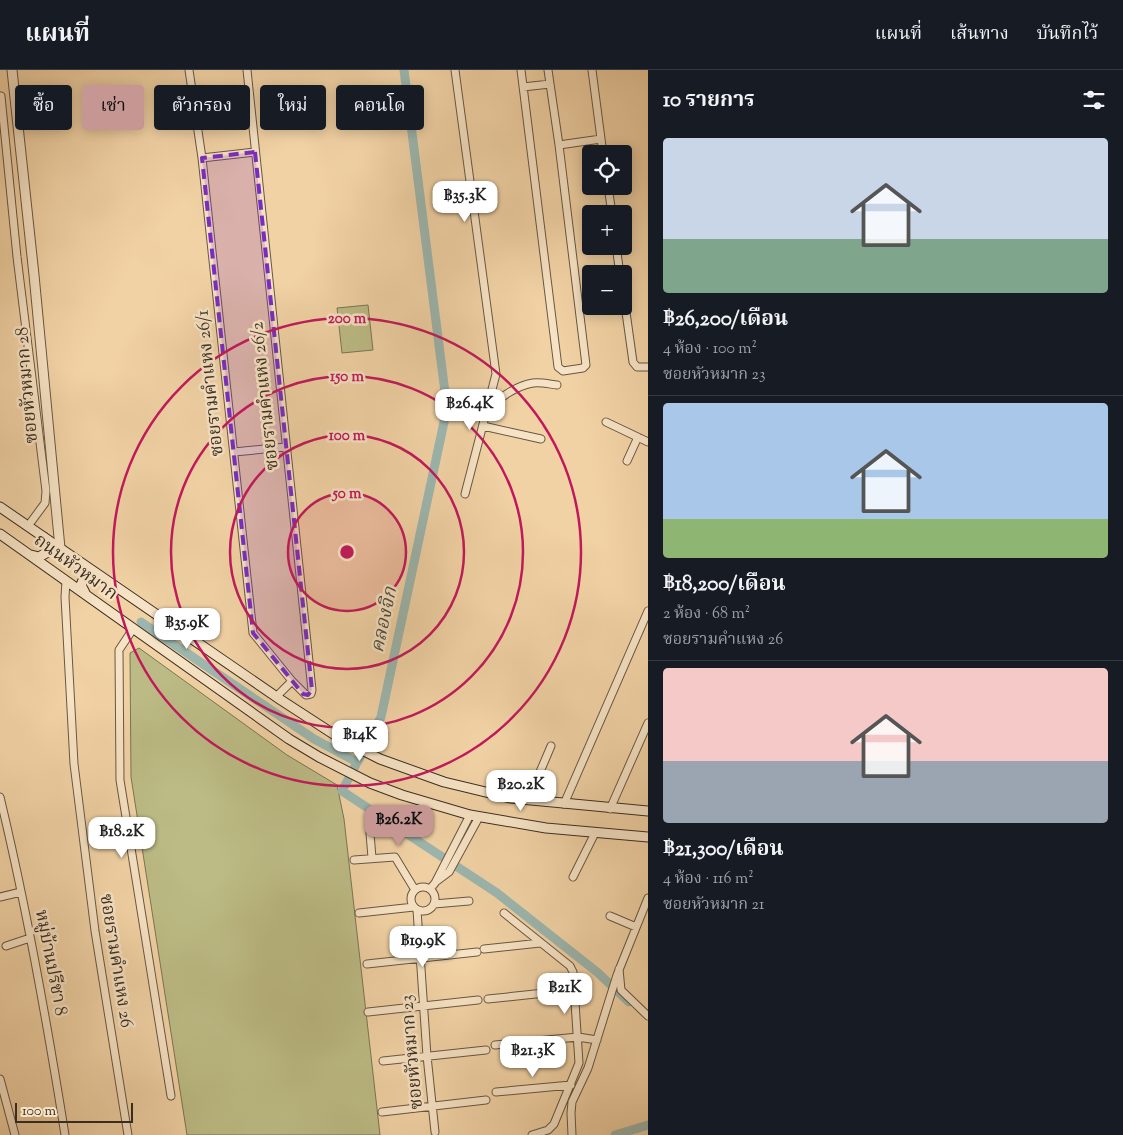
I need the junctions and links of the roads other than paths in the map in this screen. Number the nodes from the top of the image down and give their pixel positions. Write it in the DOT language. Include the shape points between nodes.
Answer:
graph roads {
  1 [pos="12,70"];
  2 [pos="190,70"];
  3 [pos="247,70"];
  4 [pos="455,70"];
  5 [pos="521,70"];
  6 [pos="548,70"];
  7 [pos="592,70"];
  8 [pos="550,84"];
  9 [pos="523,86"];
  10 [pos="1,96"];
  11 [pos="601,139"];
  12 [pos="559,145"];
  13 [pos="602,145"];
  14 [pos="255,152"];
  15 [pos="202,158"];
  16 [pos="626,315"];
  17 [pos="648,367"];
  18 [pos="557,385"];
  19 [pos="487,409"];
  20 [pos="606,422"];
  21 [pos="482,426"];
  22 [pos="638,437"];
  23 [pos="541,438"];
  24 [pos="648,442"];
  25 [pos="286,447"];
  26 [pos="234,452"];
  27 [pos="627,461"];
  28 [pos="465,494"];
  29 [pos="0,507"];
  30 [pos="28,526"];
  31 [pos="0,534"];
  32 [pos="43,537"];
  33 [pos="60,548"];
  34 [pos="30,555"];
  35 [pos="100,576"];
  36 [pos="66,581"];
  37 [pos="86,596"];
  38 [pos="648,611"];
  39 [pos="133,629"];
  40 [pos="292,680"];
  41 [pos="276,697"];
  42 [pos="648,723"];
  43 [pos="551,746"];
  44 [pos="0,797"];
  45 [pos="528,800"];
  46 [pos="564,804"];
  47 [pos="610,809"];
  48 [pos="648,812"];
  49 [pos="475,816"];
  50 [pos="370,833"];
  51 [pos="595,833"];
  52 [pos="648,837"];
  53 [pos="9,838"];
  54 [pos="0,841"];
  55 [pos="372,858"];
  56 [pos="354,860"];
  57 [pos="573,877"];
  58 [pos="435,883"];
  59 [pos="415,890"];
  60 [pos="430,890"];
  61 [pos="21,892"];
  62 [pos="0,897"];
  63 [pos="648,898"];
  64 [pos="469,901"];
  65 [pos="434,904"];
  66 [pos="415,909"];
  67 [pos="359,913"];
  68 [pos="504,913"];
  69 [pos="610,916"];
  70 [pos="636,927"];
  71 [pos="30,938"];
  72 [pos="540,943"];
  73 [pos="6,946"];
  74 [pos="420,957"];
  75 [pos="367,964"];
  76 [pos="618,972"];
  77 [pos="573,990"];
  78 [pos="488,999"];
  79 [pos="478,1000"];
  80 [pos="424,1006"];
  81 [pos="368,1012"];
  82 [pos="648,1016"];
  83 [pos="578,1037"];
  84 [pos="597,1040"];
  85 [pos="495,1044"];
  86 [pos="486,1050"];
  87 [pos="427,1056"];
  88 [pos="383,1061"];
  89 [pos="0,1078"];
  90 [pos="571,1085"];
  91 [pos="496,1092"];
  92 [pos="171,1096"];
  93 [pos="486,1100"];
  94 [pos="433,1106"];
  95 [pos="382,1112"];
  96 [pos="435,1132"];
  97 [pos="572,1132"];
  98 [pos="15,1135"];
  99 [pos="65,1135"];
  100 [pos="128,1135"];
  101 [pos="532,1135"];
  1 -- 33 [label="main road, ซอยหัวหมาก 28"];
  2 -- 15 [label="street, ซอยรามคำแหง 26/1"];
  3 -- 14 [label="street, ซอยรามคำแหง 26/2"];
  4 -- 19 [label="street" via="496,374"];
  5 -- 9 [label="street"];
  6 -- 8 [label="street"];
  7 -- 11 [label="street"];
  8 -- 9 [label="street"];
  8 -- 12 [label="street"];
  9 -- 12 [label="street" via="558,367 563,371 586,365"];
  10 -- 30 [label="street" via="46,492 44,503"];
  11 -- 12 [label="street"];
  11 -- 13 [label="street"];
  14 -- 15 [label="street"];
  14 -- 25 [label="street, ซอยรามคำแหง 26/2"];
  15 -- 26 [label="street, ซอยรามคำแหง 26/1"];
  16 -- 17 [label="street" via="633,362 637,367"];
  18 -- 19 [label="street" via="533,383 503,395"];
  19 -- 21 [label="street"];
  20 -- 22 [label="street"];
  21 -- 23 [label="street"];
  21 -- 28 [label="street"];
  22 -- 24 [label="street"];
  22 -- 27 [label="street"];
  25 -- 26 [label="street"];
  25 -- 40 [label="street, ซอยรามคำแหง 26/2" via="311,694 303,694"];
  26 -- 40 [label="street, ซอยรามคำแหง 26/1" via="253,633"];
  29 -- 30 [label="main road, ถนนหัวหมาก"];
  30 -- 32 [label="main road, ถนนหัวหมาก"];
  31 -- 34 [label="main road, ถนนหัวหมาก"];
  32 -- 33 [label="main road, ถนนหัวหมาก"];
  32 -- 34 [label="main road" via="48,546 46,553 39,557"];
  33 -- 35 [label="main road, ถนนหัวหมาก"];
  34 -- 36 [label="main road, ถนนหัวหมาก"];
  35 -- 37 [label="main road" via="89,575 82,580 81,588"];
  35 -- 41 [label="main road, ถนนหัวหมาก"];
  36 -- 37 [label="main road, ถนนหัวหมาก"];
  36 -- 100 [label="street, ซอยรามคำแหง 26" via="74,764 95,931"];
  37 -- 39 [label="main road, ถนนหัวหมาก"];
  38 -- 46 [label="street"];
  39 -- 49 [label="main road, ถนนหัวหมาก" via="319,757 370,783"];
  39 -- 92 [label="street" via="119,650 120,780"];
  40 -- 41 [label="street"];
  41 -- 45 [label="main road, ถนนหัวหมาก" via="328,731 380,759 460,786"];
  42 -- 47 [label="street"];
  43 -- 45 [label="street"];
  44 -- 53 [label="street, หมู่บ้านปรีชา 8"];
  45 -- 46 [label="main road, ถนนหัวหมาก"];
  46 -- 47 [label="main road, ถนนหัวหมาก"];
  47 -- 48 [label="main road, ถนนหัวหมาก"];
  49 -- 51 [label="main road, ถนนหัวหมาก"];
  49 -- 58 [label="street" via="457,841"];
  49 -- 58 [label="street" via="465,844 449,872"];
  50 -- 55 [label="street"];
  51 -- 52 [label="main road, ถนนหัวหมาก"];
  51 -- 57 [label="street"];
  53 -- 54 [label="street"];
  53 -- 61 [label="street, หมู่บ้านปรีชา 8"];
  55 -- 56 [label="street"];
  55 -- 59 [label="street" via="396,857"];
  58 -- 60 [label="street"];
  59 -- 60 [label="street" via="422,887"];
  59 -- 66 [label="street, ซอยหัวหมาก 23" via="411,900"];
  60 -- 65 [label="street" via="435,896"];
  61 -- 62 [label="street"];
  61 -- 71 [label="street, หมู่บ้านปรีชา 8"];
  63 -- 70 [label="street"];
  64 -- 65 [label="street"];
  65 -- 66 [label="street" via="424,912"];
  66 -- 67 [label="street"];
  66 -- 74 [label="street, ซอยหัวหมาก 23"];
  68 -- 72 [label="street"];
  69 -- 70 [label="street"];
  70 -- 76 [label="street"];
  71 -- 73 [label="street"];
  71 -- 99 [label="street, หมู่บ้านปรีชา 8"];
  72 -- 74 [label="street"];
  72 -- 77 [label="street" via="570,966"];
  74 -- 75 [label="street"];
  74 -- 80 [label="street, ซอยหัวหมาก 23"];
  76 -- 82 [label="street" via="621,990"];
  76 -- 84 [label="street"];
  77 -- 78 [label="street"];
  77 -- 83 [label="street"];
  79 -- 80 [label="street"];
  80 -- 81 [label="street"];
  80 -- 87 [label="street, ซอยหัวหมาก 23"];
  83 -- 84 [label="street"];
  83 -- 85 [label="street"];
  83 -- 90 [label="street" via="579,1063"];
  84 -- 97 [label="street" via="572,1102"];
  86 -- 87 [label="street"];
  87 -- 88 [label="street"];
  87 -- 94 [label="street, ซอยหัวหมาก 23"];
  89 -- 98 [label="street"];
  90 -- 91 [label="street"];
  90 -- 101 [label="street" via="551,1129"];
  93 -- 94 [label="street"];
  94 -- 95 [label="street"];
  94 -- 96 [label="street, ซอยหัวหมาก 23"];
}
